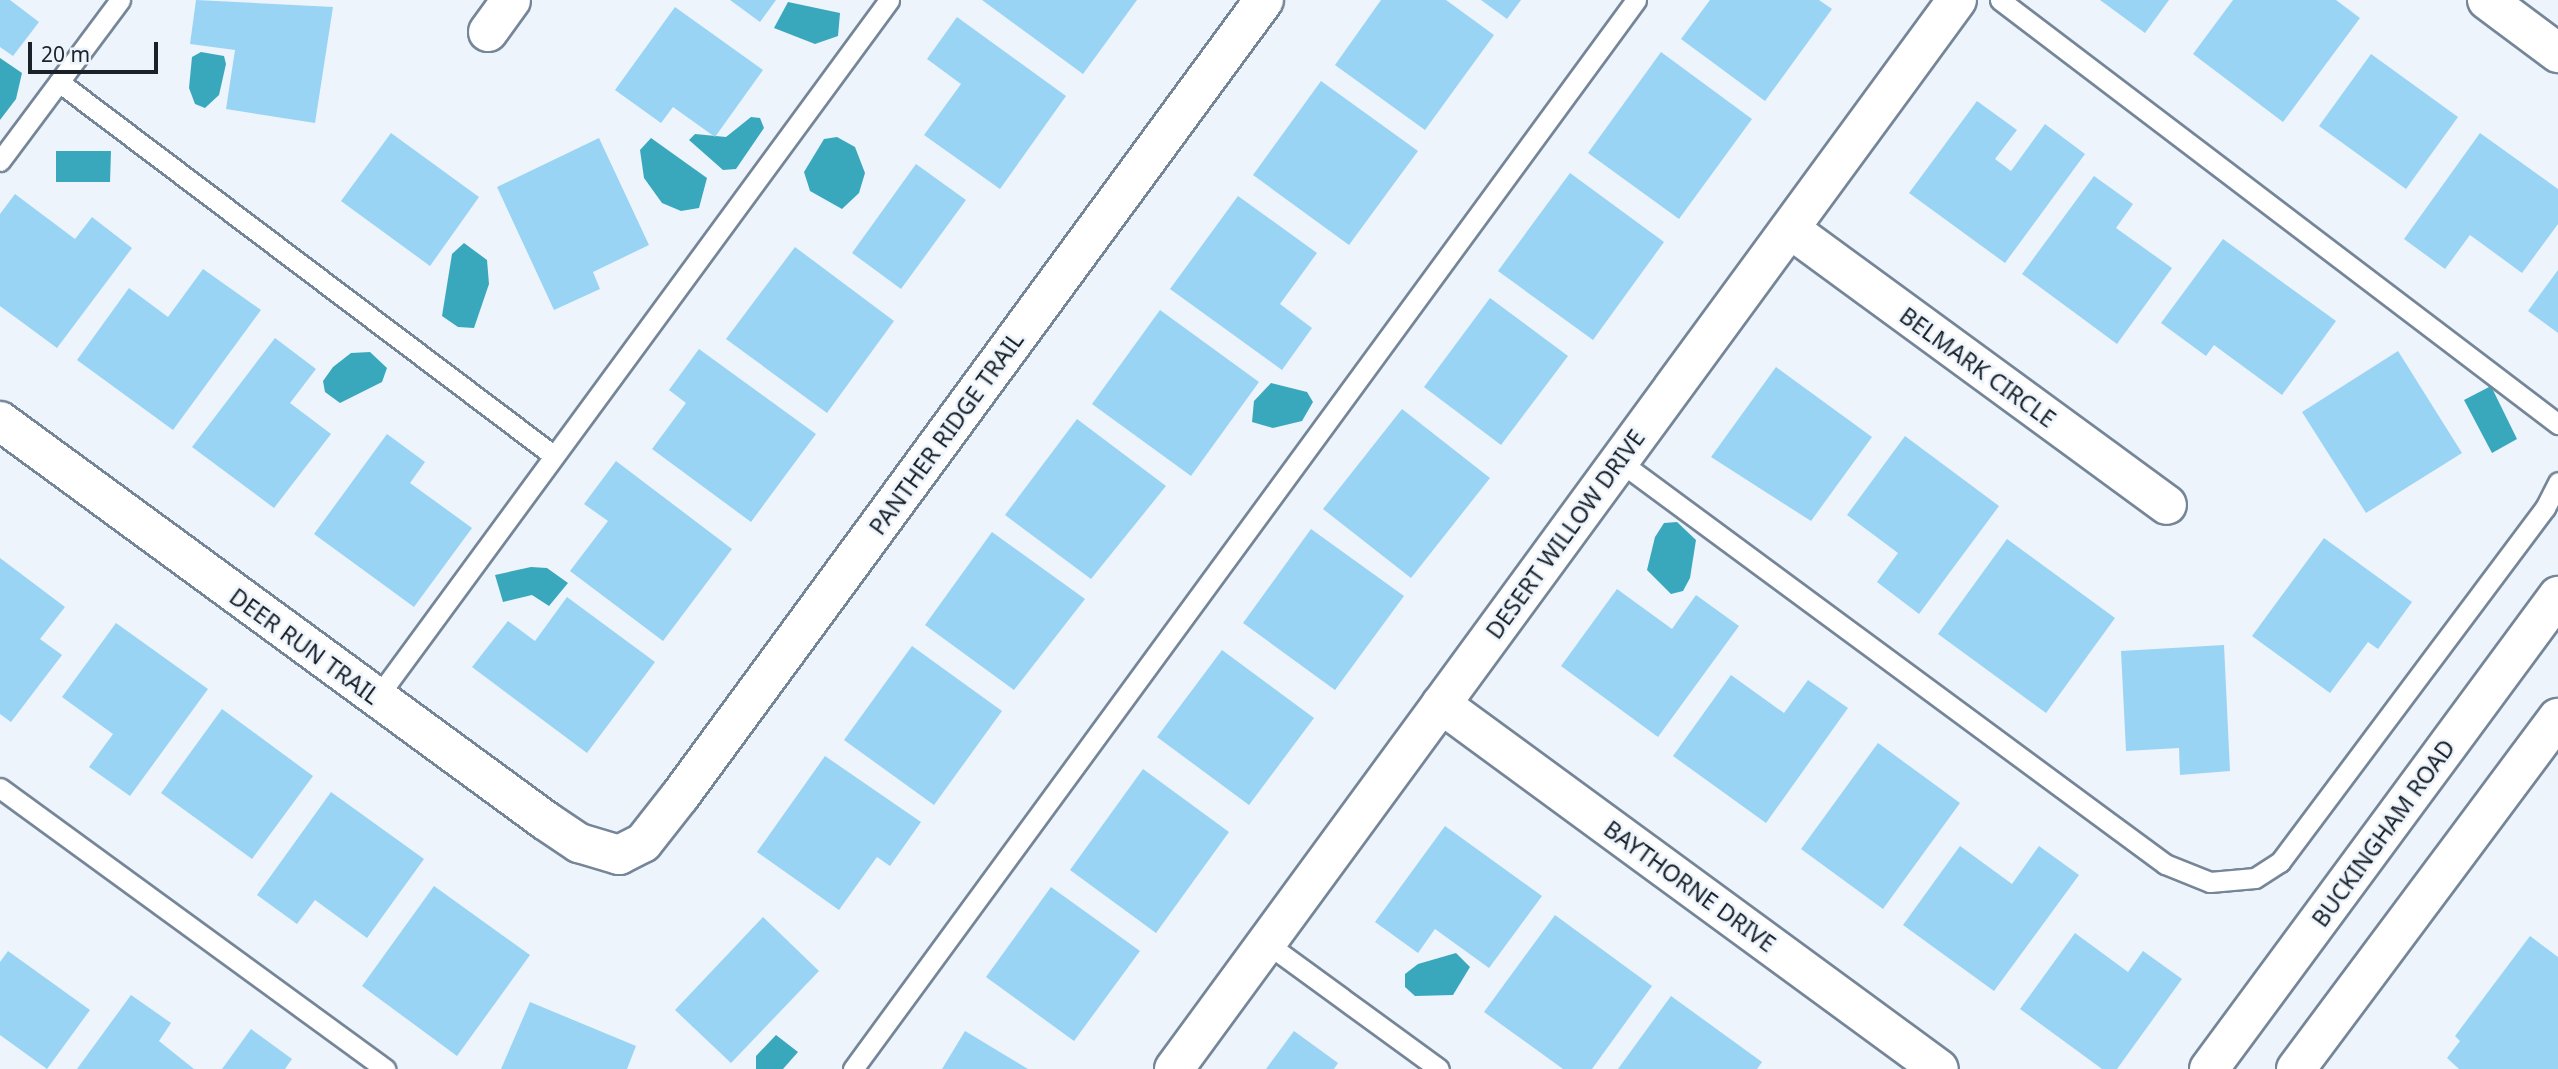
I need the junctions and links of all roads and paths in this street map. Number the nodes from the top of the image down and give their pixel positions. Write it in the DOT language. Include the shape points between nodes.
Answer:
graph roads {
  1 [pos="120,0"];
  2 [pos="511,0"];
  3 [pos="890,0"];
  4 [pos="1264,0"];
  5 [pos="1636,0"];
  6 [pos="1957,0"];
  7 [pos="2000,0"];
  8 [pos="2487,0"];
  9 [pos="488,32"];
  10 [pos="2558,53"];
  11 [pos="59,82"];
  12 [pos="0,161"];
  13 [pos="1790,229"];
  14 [pos="0,421"];
  15 [pos="2558,424"];
  16 [pos="553,455"];
  17 [pos="1619,461"];
  18 [pos="2558,482"];
  19 [pos="2166,505"];
  20 [pos="2558,596"];
  21 [pos="376,699"];
  22 [pos="1441,704"];
  23 [pos="2558,718"];
  24 [pos="0,788"];
  25 [pos="619,855"];
  26 [pos="1265,942"];
  27 [pos="385,1069"];
  28 [pos="853,1069"];
  29 [pos="1174,1069"];
  30 [pos="1439,1069"];
  31 [pos="1940,1069"];
  32 [pos="2209,1069"];
  33 [pos="2296,1069"];
  1 -- 11 [label="lane"];
  2 -- 9 [label="street"];
  3 -- 16 [label="lane"];
  4 -- 25 [label="street, PANTHER RIDGE TRAIL" via="680,796 643,843"];
  5 -- 28 [label="lane"];
  6 -- 13 [label="street, DESERT WILLOW DRIVE"];
  7 -- 15 [label="lane"];
  8 -- 10 [label="street"];
  11 -- 12 [label="lane"];
  11 -- 16 [label="lane"];
  13 -- 17 [label="street, DESERT WILLOW DRIVE"];
  13 -- 19 [label="street, BELMARK CIRCLE"];
  14 -- 21 [label="street, DEER RUN TRAIL"];
  16 -- 21 [label="lane"];
  17 -- 18 [label="lane" via="2165,864 2210,882 2255,878 2280,862 2545,508"];
  17 -- 22 [label="street, DESERT WILLOW DRIVE"];
  20 -- 32 [label="street, BUCKINGHAM ROAD"];
  21 -- 25 [label="street, DEER RUN TRAIL" via="579,843"];
  22 -- 26 [label="street, DESERT WILLOW DRIVE"];
  22 -- 31 [label="street, BAYTHORNE DRIVE"];
  23 -- 33 [label="street"];
  24 -- 27 [label="lane"];
  26 -- 29 [label="street, DESERT WILLOW DRIVE"];
  26 -- 30 [label="lane"];
}
